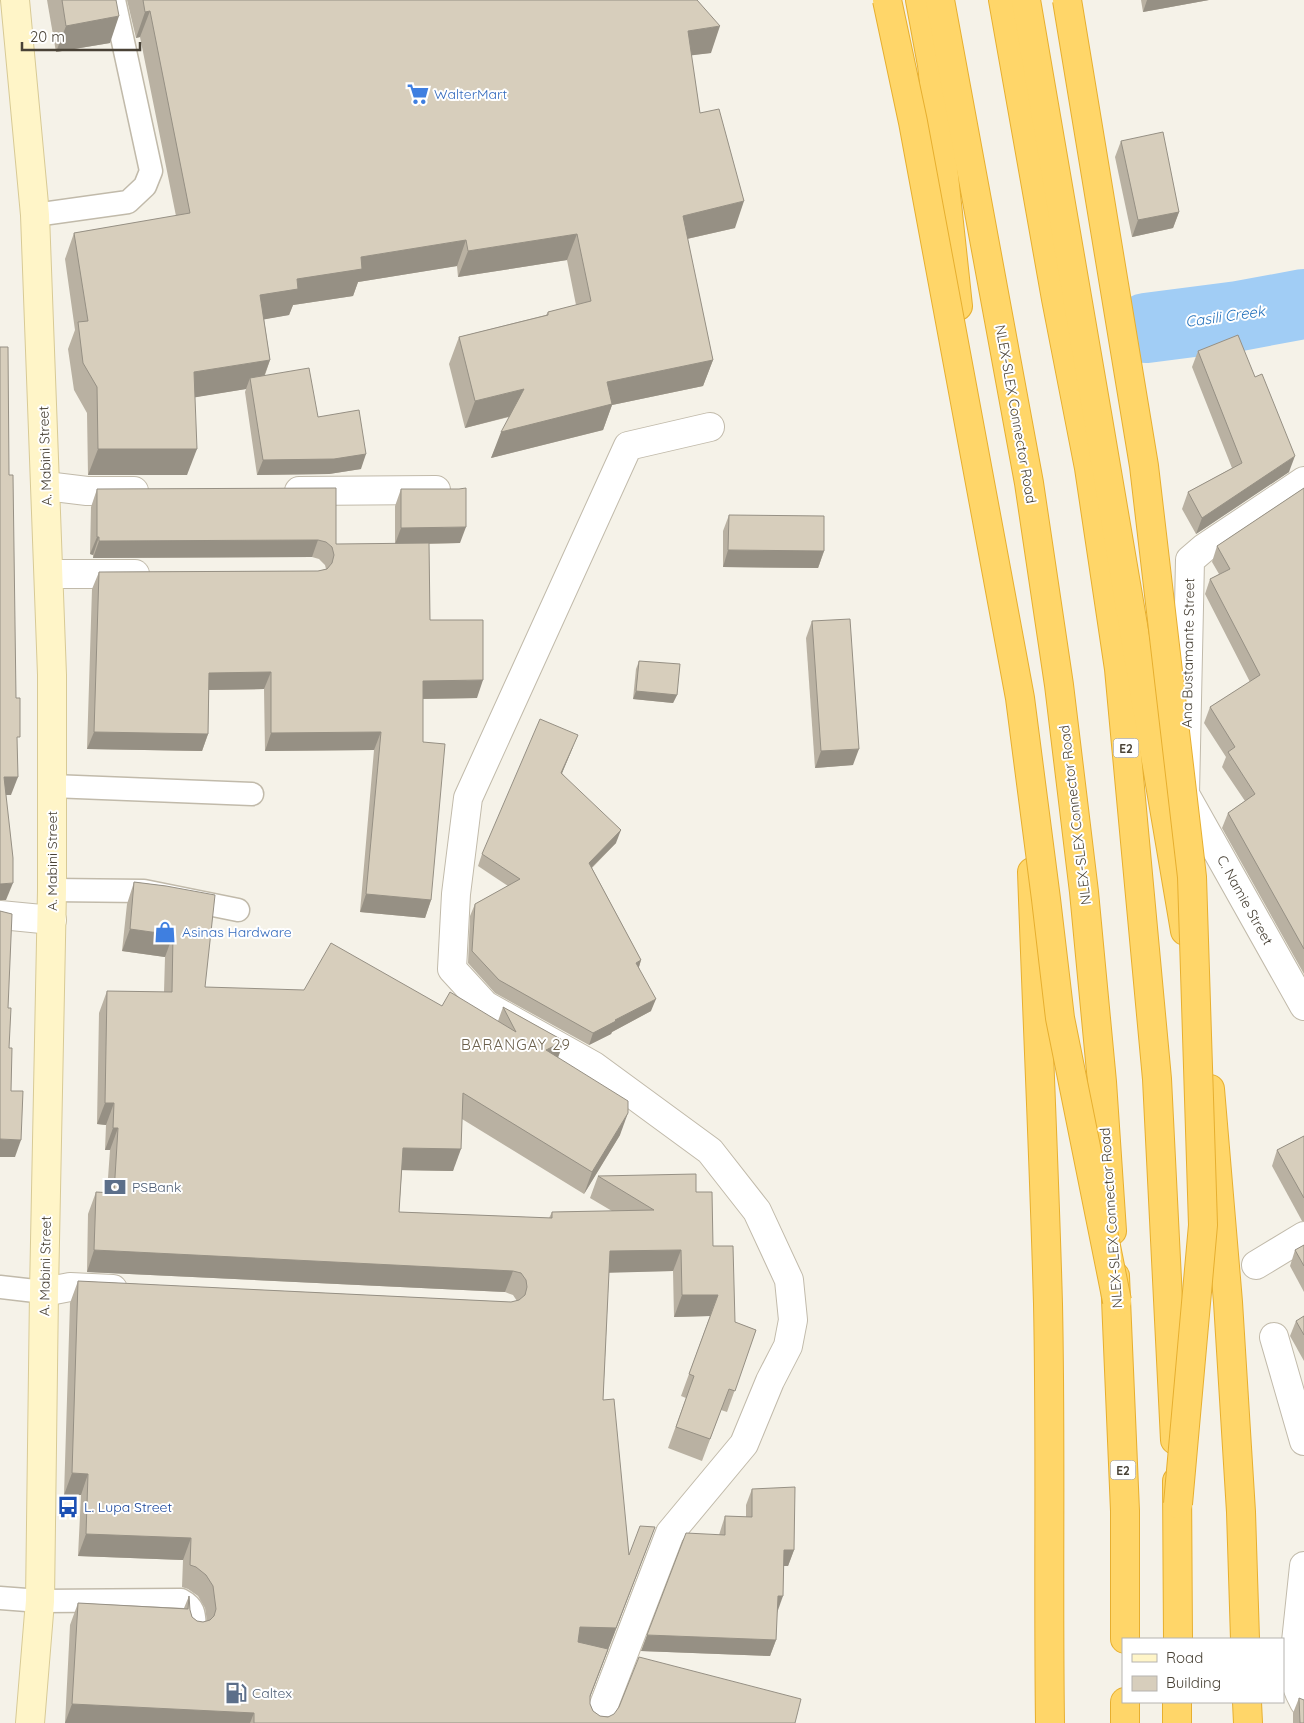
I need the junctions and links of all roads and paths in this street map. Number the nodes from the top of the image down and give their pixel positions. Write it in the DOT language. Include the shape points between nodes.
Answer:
graph roads {
  1 [pos="15,0"];
  2 [pos="114,0"];
  3 [pos="887,0"];
  4 [pos="920,0"];
  5 [pos="940,0"];
  6 [pos="1003,0"];
  7 [pos="1026,0"];
  8 [pos="1067,0"];
  9 [pos="35,215"];
  10 [pos="710,427"];
  11 [pos="1304,481"];
  12 [pos="46,486"];
  13 [pos="453,490"];
  14 [pos="156,491"];
  15 [pos="275,491"];
  16 [pos="49,574"];
  17 [pos="156,574"];
  18 [pos="52,786"];
  19 [pos="252,794"];
  20 [pos="1185,794"];
  21 [pos="52,890"];
  22 [pos="238,910"];
  23 [pos="0,915"];
  24 [pos="52,920"];
  25 [pos="1304,1006"];
  26 [pos="1304,1236"];
  27 [pos="1256,1265"];
  28 [pos="0,1287"];
  29 [pos="139,1290"];
  30 [pos="44,1292"];
  31 [pos="1117,1301"];
  32 [pos="1274,1336"];
  33 [pos="1304,1441"];
  34 [pos="1178,1504"];
  35 [pos="1304,1566"];
  36 [pos="0,1598"];
  37 [pos="40,1601"];
  38 [pos="195,1631"];
  39 [pos="1125,1638"];
  40 [pos="1178,1638"];
  41 [pos="1245,1638"];
  42 [pos="1304,1702"];
  43 [pos="1125,1703"];
  44 [pos="1177,1703"];
  45 [pos="1247,1703"];
  46 [pos="30,1723"];
  47 [pos="597,1723"];
  48 [pos="1050,1723"];
  49 [pos="1125,1723"];
  50 [pos="1177,1723"];
  51 [pos="1248,1723"];
  1 -- 9 [label="main road, A. Mabini Street"];
  2 -- 9 [label="lane" via="151,171 145,186 128,202"];
  3 -- 31 [label="highway, bridge" via="913,122 1020,698 1060,1018"];
  4 -- 48 [label="highway" via="932,65 960,316 1030,815 1048,1303"];
  5 -- 31 [label="highway, NLEX-SLEX Connector Road / E2, bridge" via="1029,483 1059,685 1084,892 1102,1082"];
  6 -- 34 [label="highway, E2, bridge" via="1089,468 1119,669 1157,1079"];
  7 -- 41 [label="highway" via="1211,1097 1228,1302"];
  8 -- 34 [label="highway, bridge" via="1144,466 1192,877 1203,1225"];
  9 -- 12 [label="main road, A. Mabini Street"];
  10 -- 47 [label="street" via="628,446 468,798 456,894 452,969 485,1005 594,1066 710,1151 757,1211 790,1280 793,1320 788,1346 744,1444 670,1532"];
  11 -- 20 [label="street, Ana Bustamante Street" via="1190,560"];
  12 -- 14 [label="street" via="87,491"];
  12 -- 16 [label="main road, A. Mabini Street"];
  13 -- 15 [label="street"];
  16 -- 17 [label="street"];
  16 -- 18 [label="main road, A. Mabini Street"];
  18 -- 19 [label="lane"];
  18 -- 21 [label="main road, A. Mabini Street"];
  20 -- 25 [label="street, C. Namie Street"];
  21 -- 22 [label="lane" via="144,891"];
  21 -- 24 [label="main road, A. Mabini Street"];
  23 -- 24 [label="street"];
  24 -- 30 [label="main road, A. Mabini Street"];
  26 -- 27 [label="street"];
  28 -- 30 [label="lane"];
  29 -- 30 [label="street" via="70,1287"];
  30 -- 37 [label="main road, A. Mabini Street"];
  31 -- 39 [label="highway, NLEX-SLEX Connector Road / E2" via="1125,1511"];
  32 -- 33 [label="street"];
  34 -- 40 [label="highway, E2"];
  35 -- 42 [label="street" via="1293,1670"];
  36 -- 37 [label="lane"];
  37 -- 38 [label="lane" via="181,1600 190,1604"];
  37 -- 46 [label="main road, A. Mabini Street"];
  43 -- 49 [label="highway"];
  44 -- 50 [label="highway"];
  45 -- 51 [label="highway"];
}
